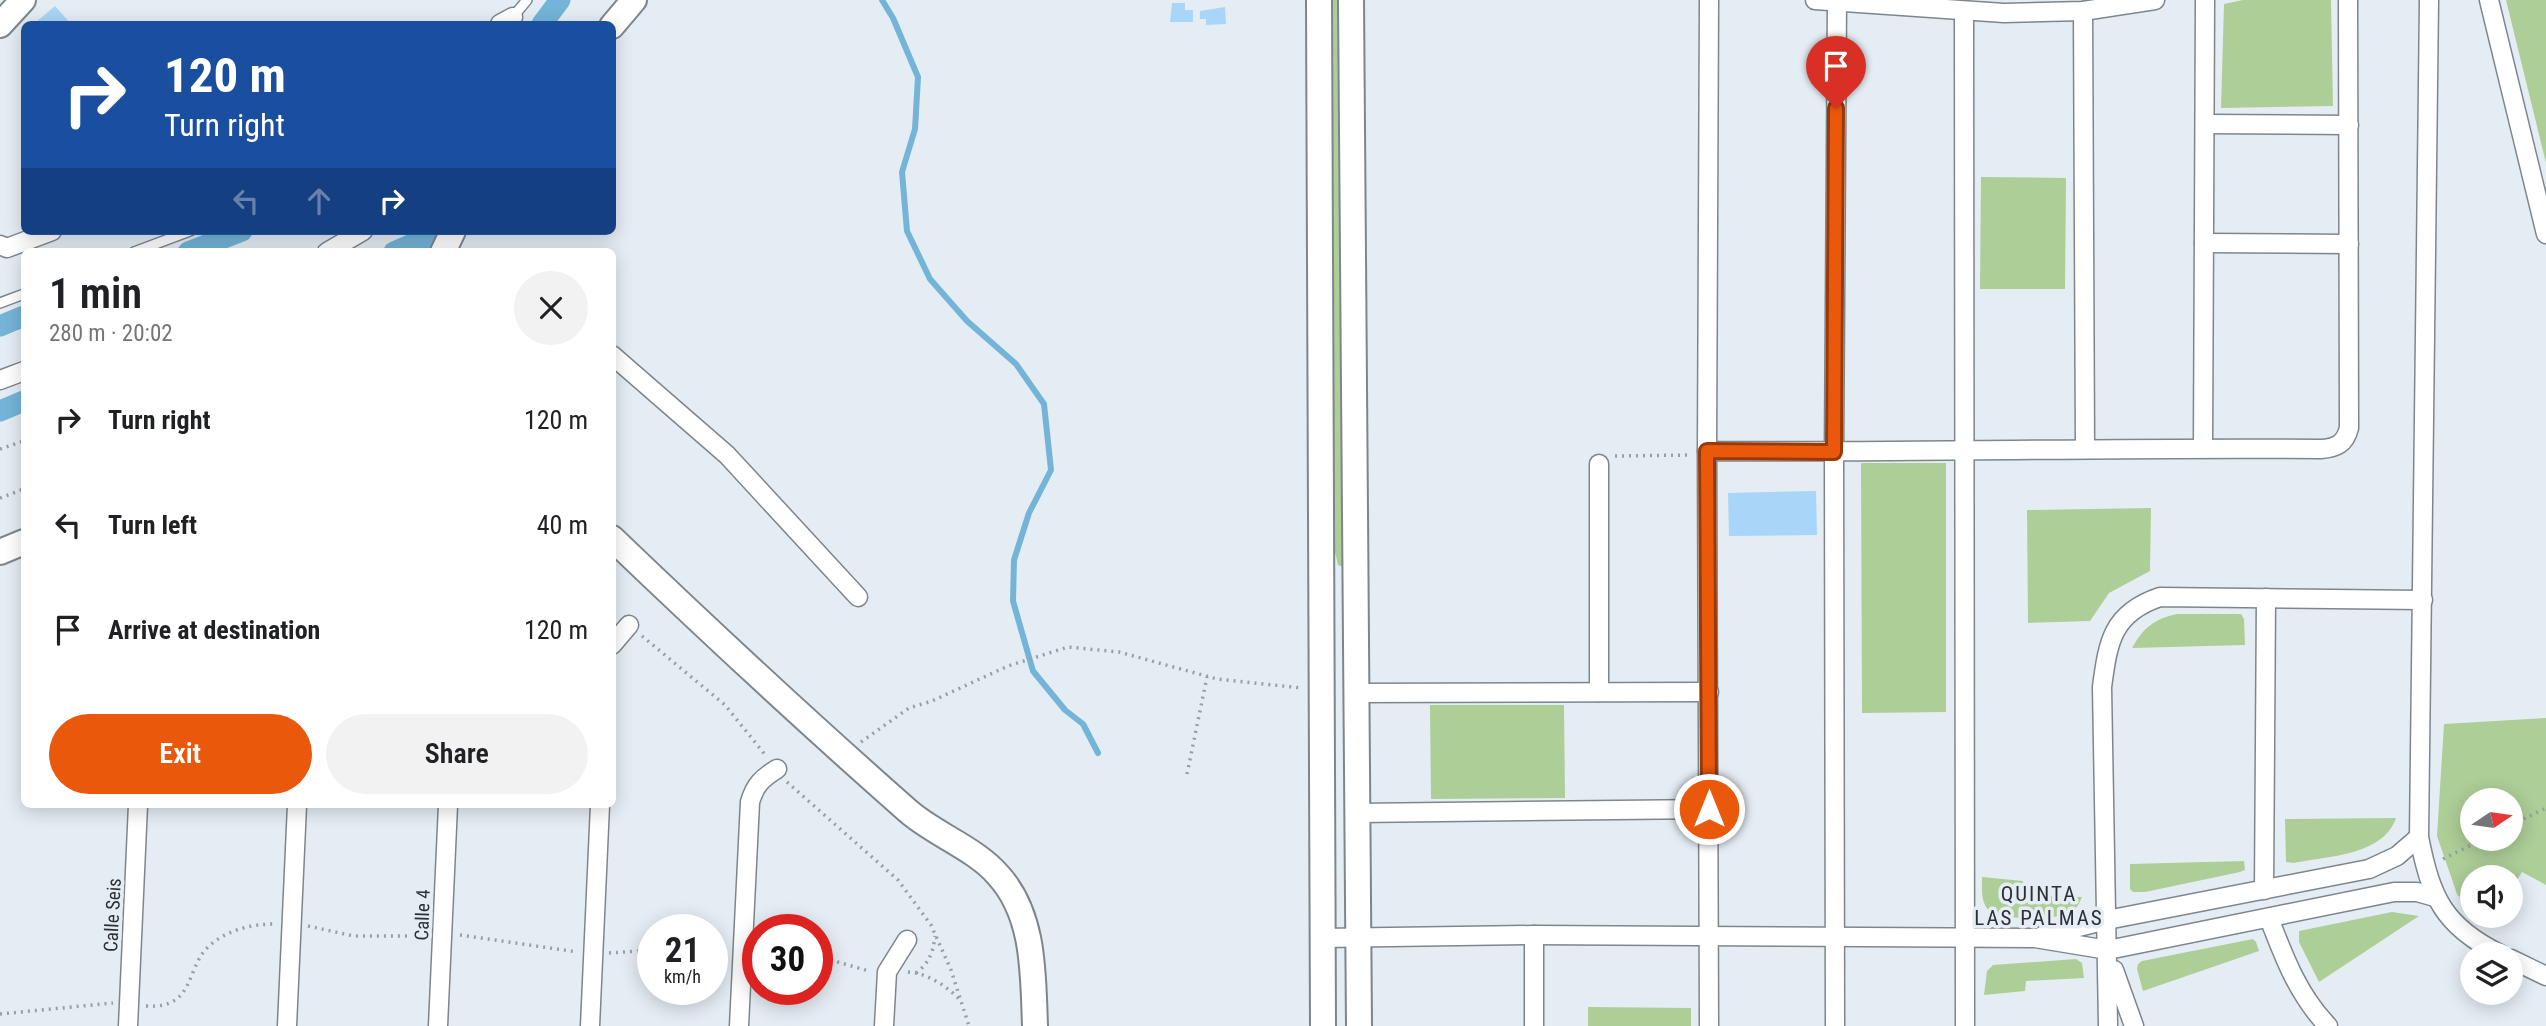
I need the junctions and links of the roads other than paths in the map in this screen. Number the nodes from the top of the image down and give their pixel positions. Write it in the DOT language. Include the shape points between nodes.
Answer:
graph roads {
  1 [pos="23,0"];
  2 [pos="527,0"];
  3 [pos="634,0"];
  4 [pos="1319,0"];
  5 [pos="1351,0"];
  6 [pos="1709,0"];
  7 [pos="1815,0"];
  8 [pos="2155,0"];
  9 [pos="2205,0"];
  10 [pos="2348,0"];
  11 [pos="2429,0"];
  12 [pos="2489,0"];
  13 [pos="1837,1"];
  14 [pos="1965,11"];
  15 [pos="2083,11"];
  16 [pos="508,21"];
  17 [pos="616,21"];
  18 [pos="1,22"];
  19 [pos="2205,124"];
  20 [pos="2349,125"];
  21 [pos="2546,234"];
  22 [pos="41,235"];
  23 [pos="179,235"];
  24 [pos="356,235"];
  25 [pos="2204,243"];
  26 [pos="2349,244"];
  27 [pos="0,245"];
  28 [pos="145,248"];
  29 [pos="334,248"];
  30 [pos="21,295"];
  31 [pos="0,303"];
  32 [pos="616,358"];
  33 [pos="21,372"];
  34 [pos="0,380"];
  35 [pos="2203,448"];
  36 [pos="1966,449"];
  37 [pos="2085,449"];
  38 [pos="1834,452"];
  39 [pos="1707,453"];
  40 [pos="1606,460"];
  41 [pos="616,542"];
  42 [pos="21,543"];
  43 [pos="0,552"];
  44 [pos="858,597"];
  45 [pos="2266,598"];
  46 [pos="2423,600"];
  47 [pos="629,625"];
  48 [pos="616,640"];
  49 [pos="1599,692"];
  50 [pos="1709,692"];
  51 [pos="1356,693"];
  52 [pos="777,769"];
  53 [pos="138,808"];
  54 [pos="297,808"];
  55 [pos="448,808"];
  56 [pos="600,808"];
  57 [pos="1709,809"];
  58 [pos="1357,813"];
  59 [pos="2419,837"];
  60 [pos="2264,890"];
  61 [pos="2435,897"];
  62 [pos="2269,918"];
  63 [pos="2107,920"];
  64 [pos="1534,935"];
  65 [pos="1709,936"];
  66 [pos="1835,936"];
  67 [pos="1323,938"];
  68 [pos="1358,938"];
  69 [pos="2035,938"];
  70 [pos="1965,939"];
  71 [pos="907,940"];
  72 [pos="2480,942"];
  73 [pos="2108,950"];
  74 [pos="2523,965"];
  75 [pos="2546,976"];
  76 [pos="128,1026"];
  77 [pos="287,1026"];
  78 [pos="438,1026"];
  79 [pos="590,1026"];
  80 [pos="739,1026"];
  81 [pos="884,1026"];
  82 [pos="1035,1026"];
  83 [pos="1323,1026"];
  84 [pos="1359,1026"];
  85 [pos="1534,1026"];
  86 [pos="1709,1026"];
  87 [pos="1835,1026"];
  88 [pos="1965,1026"];
  89 [pos="2108,1026"];
  90 [pos="2134,1026"];
  91 [pos="2328,1026"];
  1 -- 18 [label="street"];
  2 -- 16 [label="lane"];
  3 -- 17 [label="street"];
  4 -- 67 [label="street"];
  5 -- 51 [label="street"];
  6 -- 39 [label="street"];
  7 -- 13 [label="street"];
  8 -- 15 [label="street"];
  9 -- 19 [label="street"];
  10 -- 20 [label="street"];
  11 -- 46 [label="street"];
  12 -- 21 [label="street"];
  13 -- 14 [label="street"];
  13 -- 38 [label="street"];
  14 -- 15 [label="street"];
  14 -- 36 [label="street"];
  15 -- 37 [label="street"];
  19 -- 20 [label="street"];
  19 -- 25 [label="street"];
  20 -- 26 [label="street"];
  22 -- 27 [label="street" via="7,248"];
  23 -- 28 [label="lane"];
  24 -- 29 [label="street"];
  25 -- 26 [label="street"];
  25 -- 35 [label="street"];
  26 -- 35 [label="street" via="2349,428 2344,441 2321,449"];
  30 -- 31 [label="lane"];
  32 -- 44 [label="street" via="727,455"];
  33 -- 34 [label="street"];
  35 -- 37 [label="street"];
  36 -- 37 [label="street"];
  36 -- 38 [label="street"];
  36 -- 70 [label="street"];
  38 -- 39 [label="street"];
  38 -- 66 [label="street"];
  39 -- 50 [label="street"];
  40 -- 49 [label="street"];
  41 -- 82 [label="street" via="766,685 922,824 998,875 1013,899 1031,952"];
  42 -- 43 [label="street"];
  45 -- 46 [label="street"];
  45 -- 60 [label="street"];
  45 -- 63 [label="street" via="2160,597 2140,604 2112,637 2102,687"];
  46 -- 59 [label="street"];
  47 -- 48 [label="street"];
  49 -- 50 [label="street"];
  49 -- 51 [label="street"];
  50 -- 57 [label="street"];
  51 -- 58 [label="street"];
  52 -- 80 [label="street" via="761,779 750,802"];
  53 -- 76 [label="street, Calle Seis"];
  54 -- 77 [label="street"];
  55 -- 78 [label="street, Calle 4"];
  56 -- 79 [label="street"];
  57 -- 58 [label="street"];
  57 -- 65 [label="street"];
  58 -- 68 [label="street"];
  59 -- 60 [label="street" via="2382,865"];
  59 -- 61 [label="street"];
  60 -- 63 [label="street"];
  61 -- 62 [label="street" via="2394,892"];
  61 -- 72 [label="street" via="2443,911"];
  62 -- 73 [label="street"];
  62 -- 91 [label="street" via="2298,988"];
  63 -- 69 [label="street"];
  63 -- 73 [label="street"];
  64 -- 65 [label="street"];
  64 -- 68 [label="street"];
  64 -- 85 [label="street"];
  65 -- 66 [label="street"];
  65 -- 86 [label="street"];
  66 -- 70 [label="street"];
  66 -- 87 [label="street"];
  67 -- 68 [label="street"];
  67 -- 83 [label="street"];
  68 -- 84 [label="street"];
  69 -- 70 [label="street"];
  69 -- 73 [label="street"];
  70 -- 88 [label="street"];
  71 -- 81 [label="street" via="887,972"];
  73 -- 89 [label="street"];
  73 -- 90 [label="street"];
  74 -- 75 [label="street"];
}
